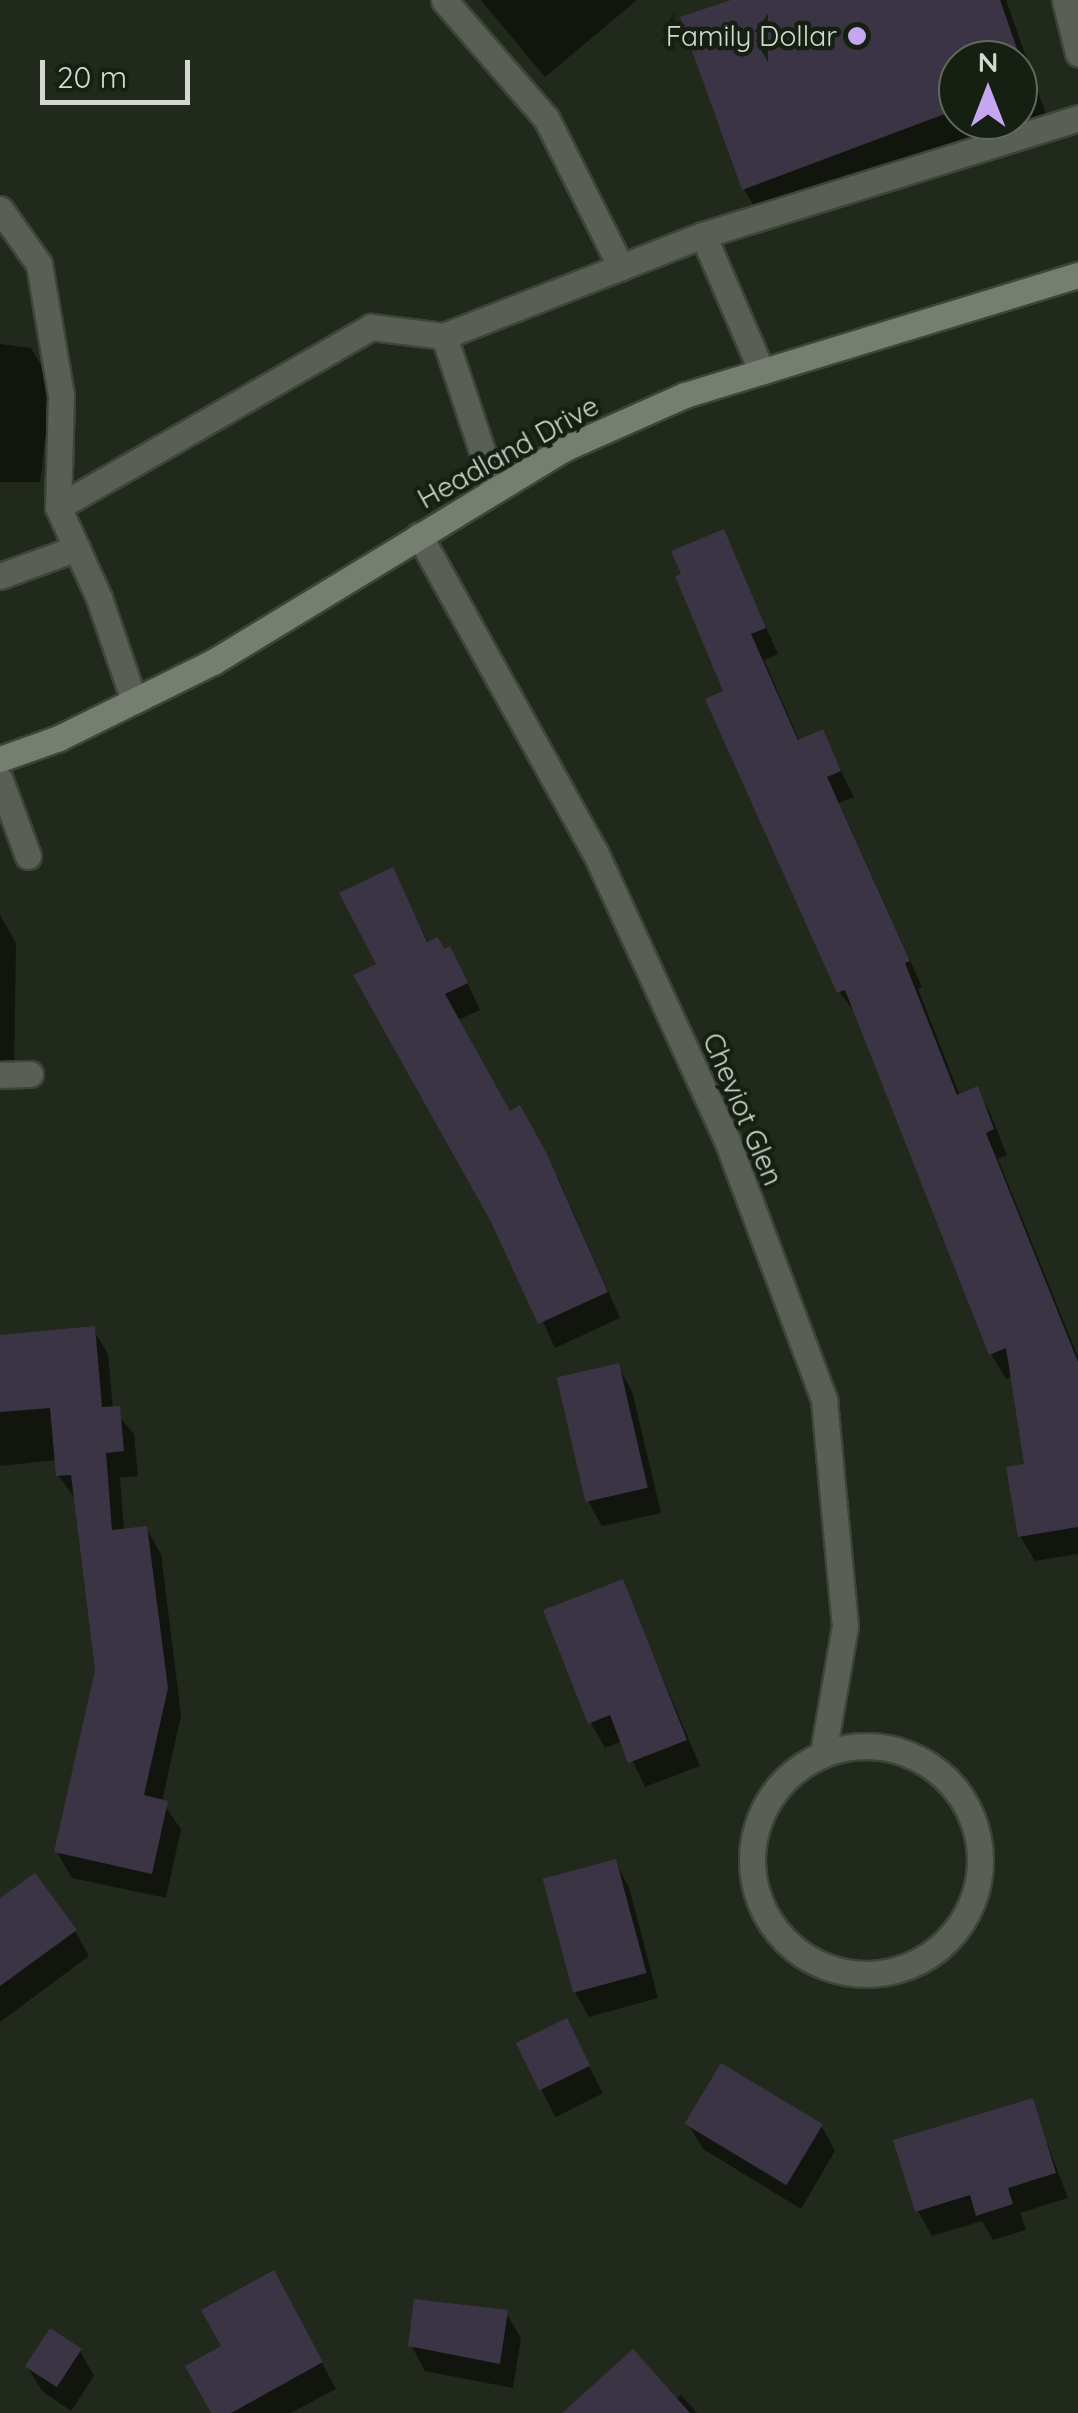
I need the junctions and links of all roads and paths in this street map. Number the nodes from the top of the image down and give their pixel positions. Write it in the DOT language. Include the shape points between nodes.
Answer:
graph roads {
  1 [pos="444,0"];
  2 [pos="1065,0"];
  3 [pos="1078,53"];
  4 [pos="1078,118"];
  5 [pos="0,209"];
  6 [pos="703,236"];
  7 [pos="621,267"];
  8 [pos="1078,276"];
  9 [pos="444,336"];
  10 [pos="762,372"];
  11 [pos="495,490"];
  12 [pos="58,506"];
  13 [pos="419,535"];
  14 [pos="77,548"];
  15 [pos="0,576"];
  16 [pos="134,701"];
  17 [pos="0,759"];
  18 [pos="0,780"];
  19 [pos="28,856"];
  20 [pos="30,1074"];
  21 [pos="0,1075"];
  22 [pos="822,1754"];
  1 -- 7 [label="street" via="546,118"];
  2 -- 3 [label="street"];
  4 -- 6 [label="street"];
  5 -- 12 [label="street" via="39,264 62,395"];
  6 -- 7 [label="street"];
  6 -- 10 [label="street"];
  7 -- 9 [label="street"];
  8 -- 10 [label="main road, Headland Drive"];
  9 -- 11 [label="street"];
  9 -- 12 [label="street" via="370,327"];
  10 -- 11 [label="main road, Headland Drive" via="685,396 563,448"];
  11 -- 13 [label="main road, Headland Drive"];
  12 -- 14 [label="street"];
  13 -- 16 [label="main road, Headland Drive" via="212,662"];
  13 -- 22 [label="street, Cheviot Glen" via="595,852 727,1140 824,1400 845,1626"];
  14 -- 15 [label="street"];
  14 -- 16 [label="street"];
  16 -- 17 [label="main road, Headland Drive"];
  18 -- 19 [label="street"];
  20 -- 21 [label="street"];
  22 -- 22 [label="street" via="786,1779 760,1815 752,1844 760,1903 775,1930 822,1965 881,1974 910,1965 958,1930 972,1904 981,1875 973,1816 936,1769 910,1754 852,1746"];
}
